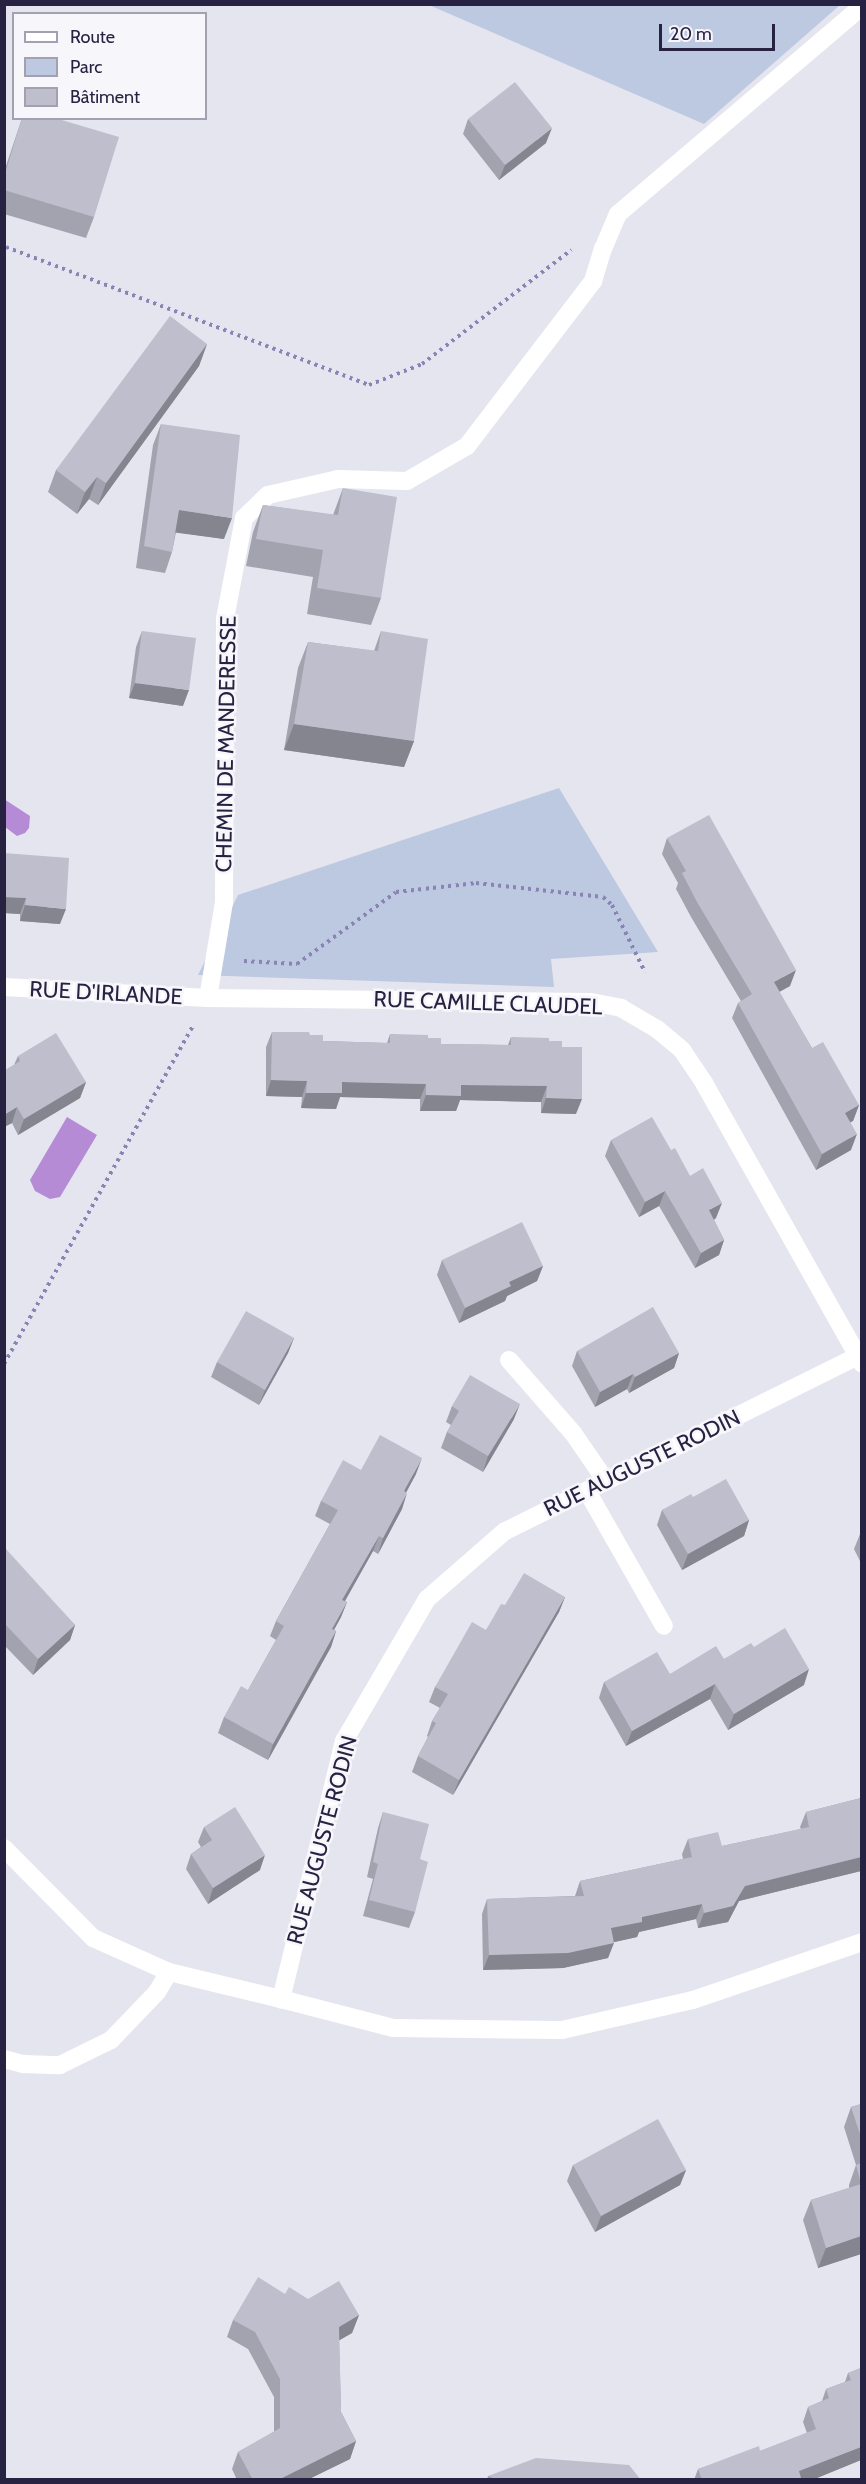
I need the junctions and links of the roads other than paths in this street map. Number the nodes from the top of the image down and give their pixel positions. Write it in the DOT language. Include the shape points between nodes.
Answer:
graph roads {
  1 [pos="861,6"];
  2 [pos="4,987"];
  3 [pos="208,998"];
  4 [pos="860,1358"];
  5 [pos="508,1360"];
  6 [pos="606,1481"];
  7 [pos="587,1491"];
  8 [pos="664,1626"];
  9 [pos="4,1848"];
  10 [pos="861,1942"];
  11 [pos="169,1972"];
  12 [pos="281,1999"];
  13 [pos="4,2059"];
  1 -- 3 [label="street, CHEMIN DE MANDERESSE" via="618,214 593,281 467,446 407,481 338,479 268,495 244,518 225,619 224,902"];
  2 -- 3 [label="street, RUE D'IRLANDE"];
  3 -- 4 [label="street, RUE CAMILLE CLAUDEL" via="591,1002 621,1008 657,1029 682,1050"];
  4 -- 6 [label="street, RUE AUGUSTE RODIN"];
  5 -- 6 [label="street" via="573,1433"];
  6 -- 7 [label="street, RUE AUGUSTE RODIN"];
  7 -- 8 [label="street"];
  7 -- 12 [label="street, RUE AUGUSTE RODIN" via="505,1531 427,1599 345,1741"];
  9 -- 11 [label="street" via="93,1938"];
  10 -- 12 [label="street" via="693,2000 562,2030 393,2028"];
  11 -- 12 [label="street"];
  11 -- 13 [label="street" via="157,1992 111,2040 60,2065"];
}
